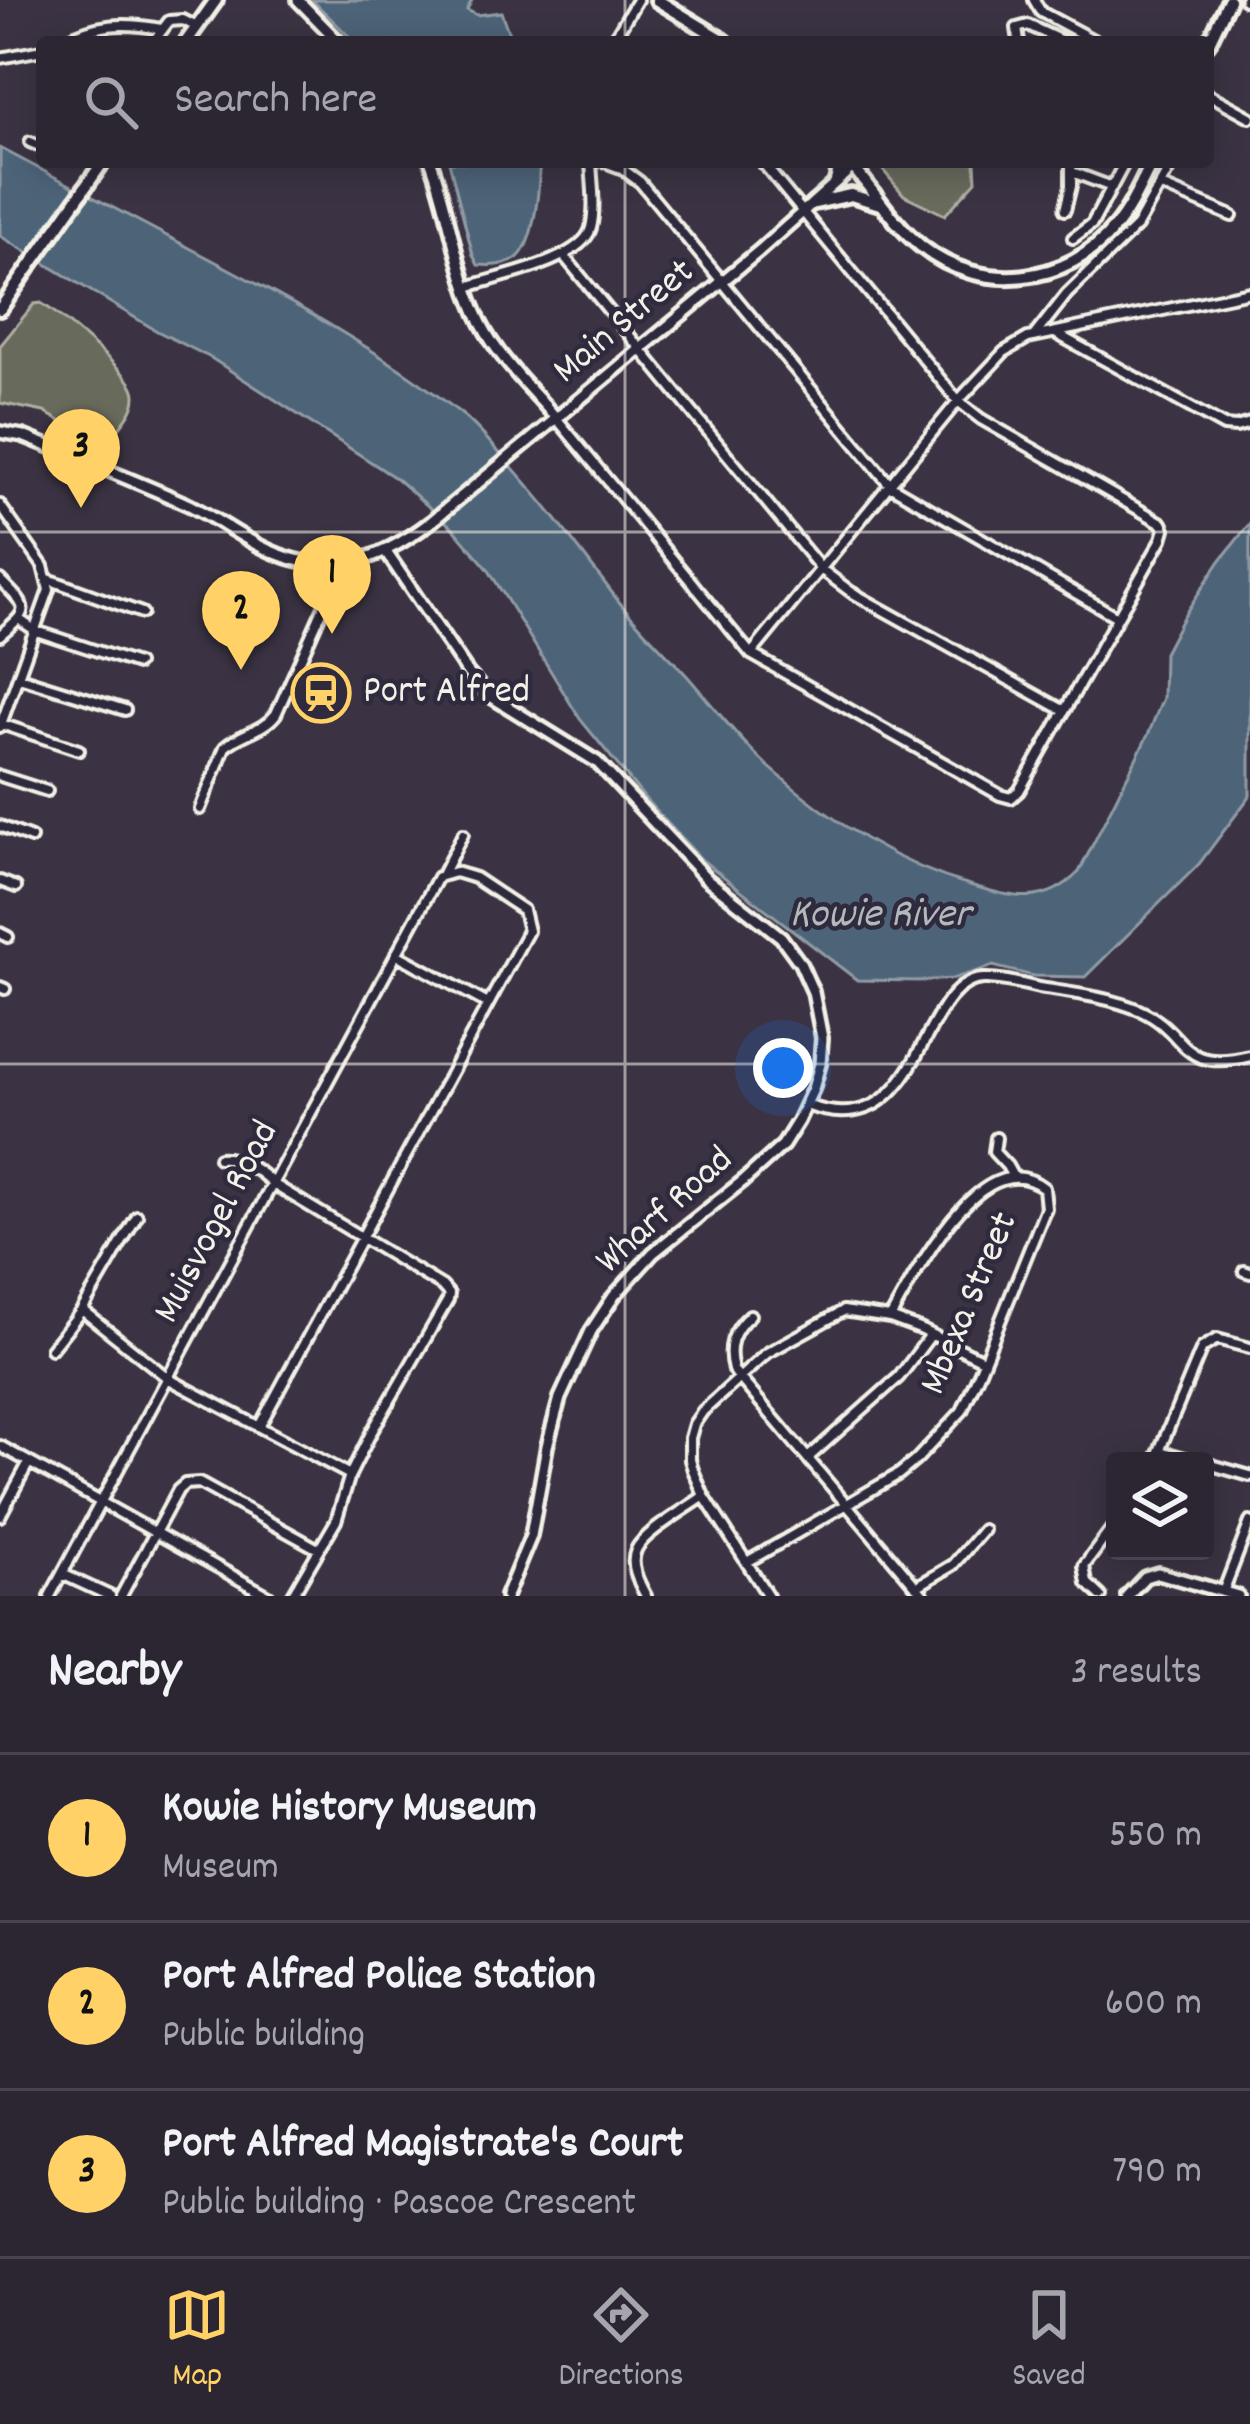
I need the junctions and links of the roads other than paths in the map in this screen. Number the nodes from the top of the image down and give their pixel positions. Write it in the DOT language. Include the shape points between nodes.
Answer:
graph roads {
  1 [pos="216,0"];
  2 [pos="298,0"];
  3 [pos="637,0"];
  4 [pos="657,0"];
  5 [pos="1034,0"];
  6 [pos="1229,0"];
  7 [pos="197,27"];
  8 [pos="161,28"];
  9 [pos="75,36"];
  10 [pos="156,36"];
  11 [pos="190,36"];
  12 [pos="333,36"];
  13 [pos="616,36"];
  14 [pos="716,36"];
  15 [pos="1018,36"];
  16 [pos="1051,36"];
  17 [pos="1086,36"];
  18 [pos="1212,36"];
  19 [pos="36,51"];
  20 [pos="0,58"];
  21 [pos="1214,97"];
  22 [pos="1250,117"];
  23 [pos="30,142"];
  24 [pos="36,144"];
  25 [pos="98,168"];
  26 [pos="433,168"];
  27 [pos="592,168"];
  28 [pos="598,168"];
  29 [pos="621,168"];
  30 [pos="767,168"];
  31 [pos="845,168"];
  32 [pos="852,168"];
  33 [pos="1071,168"];
  34 [pos="1073,168"];
  35 [pos="1122,168"];
  36 [pos="1149,168"];
  37 [pos="1170,168"];
  38 [pos="592,174"];
  39 [pos="836,181"];
  40 [pos="1161,186"];
  41 [pos="1112,187"];
  42 [pos="814,203"];
  43 [pos="884,205"];
  44 [pos="1065,210"];
  45 [pos="802,214"];
  46 [pos="1232,216"];
  47 [pos="1073,238"];
  48 [pos="564,256"];
  49 [pos="723,280"];
  50 [pos="467,287"];
  51 [pos="1250,292"];
  52 [pos="0,309"];
  53 [pos="1054,332"];
  54 [pos="1034,336"];
  55 [pos="642,350"];
  56 [pos="958,401"];
  57 [pos="556,419"];
  58 [pos="1250,423"];
  59 [pos="0,432"];
  60 [pos="891,486"];
  61 [pos="0,505"];
  62 [pos="386,552"];
  63 [pos="332,564"];
  64 [pos="822,570"];
  65 [pos="48,579"];
  66 [pos="0,580"];
  67 [pos="142,613"];
  68 [pos="1118,617"];
  69 [pos="20,620"];
  70 [pos="36,631"];
  71 [pos="0,635"];
  72 [pos="752,654"];
  73 [pos="137,664"];
  74 [pos="19,677"];
  75 [pos="125,710"];
  76 [pos="1063,710"];
  77 [pos="1,726"];
  78 [pos="79,750"];
  79 [pos="0,776"];
  80 [pos="47,791"];
  81 [pos="200,809"];
  82 [pos="0,826"];
  83 [pos="463,834"];
  84 [pos="32,838"];
  85 [pos="440,876"];
  86 [pos="0,881"];
  87 [pos="16,887"];
  88 [pos="396,954"];
  89 [pos="488,1004"];
  90 [pos="1250,1056"];
  91 [pos="806,1105"];
  92 [pos="996,1138"];
  93 [pos="219,1159"];
  94 [pos="1012,1175"];
  95 [pos="273,1184"];
  96 [pos="137,1216"];
  97 [pos="362,1236"];
  98 [pos="82,1310"];
  99 [pos="750,1316"];
  100 [pos="890,1318"];
  101 [pos="930,1335"];
  102 [pos="1250,1348"];
  103 [pos="51,1349"];
  104 [pos="983,1360"];
  105 [pos="738,1376"];
  106 [pos="169,1379"];
  107 [pos="260,1425"];
  108 [pos="0,1446"];
  109 [pos="1160,1450"];
  110 [pos="1167,1452"];
  111 [pos="809,1457"];
  112 [pos="29,1462"];
  113 [pos="1214,1466"];
  114 [pos="350,1475"];
  115 [pos="1250,1476"];
  116 [pos="704,1496"];
  117 [pos="100,1502"];
  118 [pos="848,1505"];
  119 [pos="0,1516"];
  120 [pos="1250,1522"];
  121 [pos="983,1530"];
  122 [pos="155,1532"];
  123 [pos="1106,1536"];
  124 [pos="318,1549"];
  125 [pos="747,1562"];
  126 [pos="62,1574"];
  127 [pos="916,1587"];
  128 [pos="1223,1592"];
  129 [pos="125,1595"];
  130 [pos="50,1596"];
  131 [pos="110,1596"];
  132 [pos="269,1596"];
  133 [pos="292,1596"];
  134 [pos="506,1596"];
  135 [pos="646,1596"];
  136 [pos="768,1596"];
  137 [pos="924,1596"];
  138 [pos="1101,1596"];
  139 [pos="1127,1596"];
  140 [pos="1238,1596"];
  1 -- 7 [label="main road"];
  2 -- 12 [label="street"];
  3 -- 13 [label="street"];
  4 -- 14 [label="main road"];
  5 -- 17 [label="street"];
  6 -- 18 [label="main road"];
  7 -- 8 [label="street" via="176,19"];
  7 -- 11 [label="main road"];
  8 -- 9 [label="street" via="102,24"];
  8 -- 10 [label="street"];
  15 -- 16 [label="street" via="1028,25"];
  19 -- 20 [label="street"];
  21 -- 22 [label="street"];
  23 -- 24 [label="street"];
  25 -- 52 [label="main road"];
  26 -- 50 [label="street"];
  27 -- 38 [label="street"];
  28 -- 38 [label="street"];
  29 -- 49 [label="street"];
  30 -- 45 [label="street"];
  31 -- 39 [label="main road"];
  32 -- 43 [label="main road"];
  33 -- 44 [label="street"];
  34 -- 41 [label="street"];
  35 -- 41 [label="street"];
  36 -- 43 [label="main road" via="1105,237 1073,262 1036,275 962,270 920,246"];
  37 -- 40 [label="street"];
  38 -- 48 [label="street" via="590,233"];
  39 -- 42 [label="street, Main Street"];
  40 -- 46 [label="street"];
  40 -- 54 [label="street" via="1137,226"];
  41 -- 47 [label="street" via="1092,224"];
  42 -- 43 [label="main road" via="851,195"];
  42 -- 45 [label="street, Main Street"];
  45 -- 49 [label="street, Main Street"];
  45 -- 56 [label="street"];
  48 -- 50 [label="street"];
  48 -- 55 [label="street"];
  49 -- 55 [label="street, Main Street"];
  49 -- 60 [label="street"];
  50 -- 57 [label="street" via="491,341"];
  51 -- 53 [label="street"];
  53 -- 54 [label="street"];
  53 -- 58 [label="street" via="1224,426"];
  54 -- 56 [label="street" via="1004,352"];
  55 -- 57 [label="street, Main Street"];
  55 -- 64 [label="street"];
  56 -- 60 [label="street"];
  56 -- 68 [label="street" via="1162,523 1164,535"];
  57 -- 62 [label="street, Main Street"];
  57 -- 72 [label="street"];
  59 -- 63 [label="street" via="159,492 278,555"];
  60 -- 64 [label="street"];
  60 -- 68 [label="street"];
  61 -- 65 [label="street"];
  62 -- 63 [label="street"];
  62 -- 91 [label="street, Wharf Road" via="487,694 597,762 706,879 782,937 813,992 822,1038"];
  63 -- 81 [label="street" via="325,604 276,714 225,747"];
  64 -- 72 [label="street"];
  64 -- 76 [label="street"];
  65 -- 67 [label="street"];
  65 -- 70 [label="street"];
  66 -- 69 [label="street" via="20,602"];
  68 -- 76 [label="street"];
  69 -- 70 [label="street"];
  69 -- 71 [label="street"];
  70 -- 73 [label="street"];
  70 -- 74 [label="street"];
  72 -- 76 [label="street" via="1011,798"];
  74 -- 75 [label="street"];
  74 -- 77 [label="street"];
  77 -- 78 [label="street"];
  79 -- 80 [label="street"];
  82 -- 84 [label="street"];
  83 -- 85 [label="street, Muisvogel Road"];
  85 -- 88 [label="street, Muisvogel Road"];
  85 -- 89 [label="street" via="475,878 526,915 528,931"];
  86 -- 87 [label="street"];
  88 -- 89 [label="street"];
  88 -- 95 [label="street, Muisvogel Road"];
  89 -- 97 [label="street"];
  90 -- 91 [label="street" via="1205,1060 1134,1008 979,979 957,991 910,1069 881,1098 855,1113"];
  91 -- 134 [label="street, Wharf Road" via="776,1153 653,1253 591,1331 560,1398 531,1536"];
  92 -- 94 [label="street" via="994,1153"];
  93 -- 95 [label="street" via="229,1157"];
  94 -- 100 [label="street, Mbexa Street" via="977,1192"];
  94 -- 104 [label="street, Mbexa Street" via="1040,1184 1046,1208"];
  95 -- 97 [label="street"];
  95 -- 106 [label="street, Muisvogel Road"];
  96 -- 98 [label="street"];
  97 -- 107 [label="street"];
  97 -- 114 [label="street" via="442,1286 448,1300"];
  98 -- 103 [label="street"];
  98 -- 106 [label="street"];
  99 -- 105 [label="street" via="730,1344"];
  100 -- 101 [label="street"];
  100 -- 105 [label="street" via="838,1313"];
  101 -- 104 [label="street"];
  101 -- 111 [label="street" via="898,1377"];
  102 -- 109 [label="street" via="1217,1339 1202,1348"];
  104 -- 118 [label="street, Mbexa Street" via="951,1424 907,1468"];
  105 -- 111 [label="street"];
  105 -- 116 [label="street" via="692,1429 690,1460"];
  106 -- 107 [label="street"];
  106 -- 117 [label="street, Muisvogel Road"];
  107 -- 114 [label="street"];
  108 -- 112 [label="street"];
  109 -- 110 [label="street"];
  111 -- 118 [label="street"];
  112 -- 117 [label="street"];
  112 -- 119 [label="street"];
  113 -- 115 [label="street"];
  114 -- 124 [label="street"];
  116 -- 125 [label="street"];
  116 -- 135 [label="street" via="638,1546 634,1568"];
  117 -- 122 [label="street"];
  117 -- 126 [label="street, Muisvogel Road"];
  118 -- 125 [label="street, Mbexa Street"];
  118 -- 127 [label="street"];
  120 -- 128 [label="street"];
  121 -- 127 [label="street" via="953,1565"];
  122 -- 124 [label="street" via="178,1490 200,1483"];
  122 -- 129 [label="street"];
  122 -- 132 [label="street"];
  123 -- 138 [label="street" via="1084,1565 1087,1583"];
  124 -- 133 [label="street"];
  125 -- 136 [label="street"];
  126 -- 130 [label="street, Muisvogel Road"];
  126 -- 131 [label="street"];
  127 -- 137 [label="street"];
  128 -- 139 [label="street" via="1158,1573"];
  128 -- 140 [label="street"];
}
